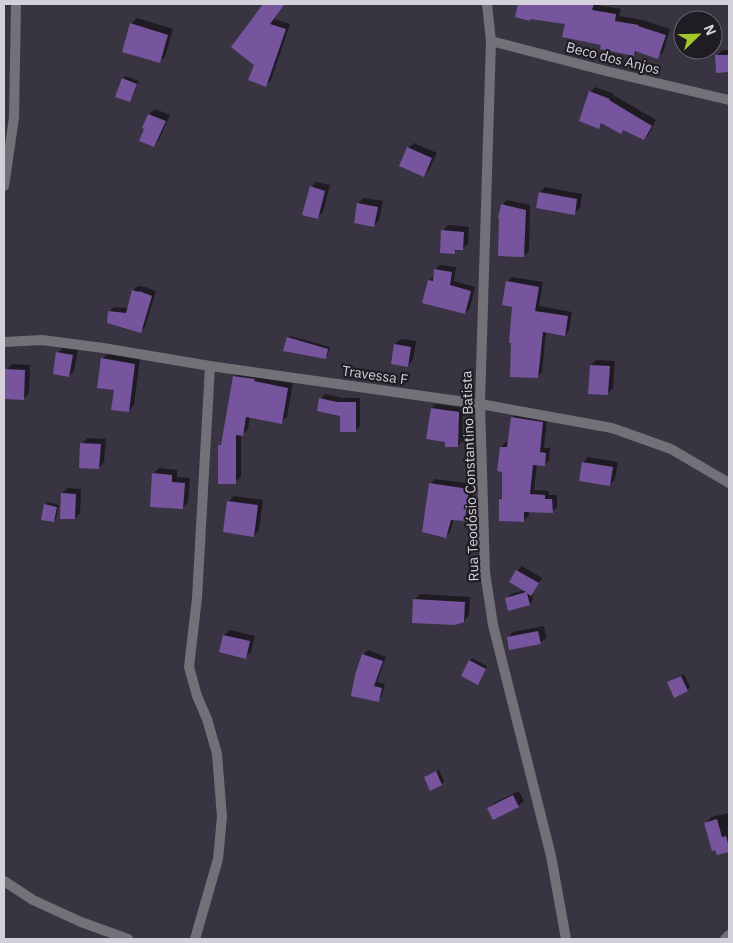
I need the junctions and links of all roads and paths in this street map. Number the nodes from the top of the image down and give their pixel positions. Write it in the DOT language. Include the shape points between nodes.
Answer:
graph roads {
  1 [pos="16,4"];
  2 [pos="487,4"];
  3 [pos="491,41"];
  4 [pos="729,100"];
  5 [pos="4,186"];
  6 [pos="4,342"];
  7 [pos="210,366"];
  8 [pos="480,404"];
  9 [pos="729,483"];
  10 [pos="4,882"];
  11 [pos="729,935"];
  12 [pos="128,939"];
  13 [pos="195,939"];
  14 [pos="566,939"];
  15 [pos="725,939"];
  1 -- 5 [label="street" via="14,118"];
  2 -- 3 [label="street, Rua Teodósio Constantino Batista"];
  3 -- 4 [label="street, Beco dos Anjos"];
  3 -- 8 [label="street, Rua Teodósio Constantino Batista"];
  6 -- 7 [label="street, Travessa F" via="42,340"];
  7 -- 8 [label="street, Travessa F"];
  7 -- 13 [label="street" via="197,598 189,667 218,754 222,817 218,858"];
  8 -- 9 [label="street, Travessa F" via="612,428 671,449"];
  8 -- 14 [label="street, Rua Teodósio Constantino Batista" via="485,572 493,625 551,856"];
  10 -- 12 [label="street" via="33,900"];
  11 -- 15 [label="street"];
}
